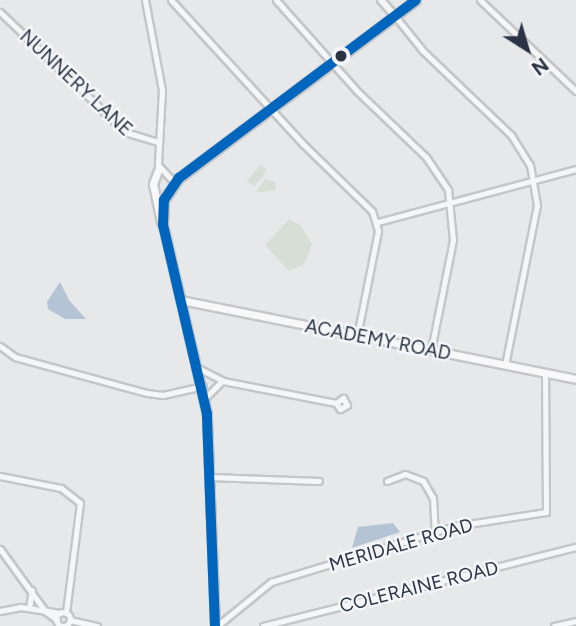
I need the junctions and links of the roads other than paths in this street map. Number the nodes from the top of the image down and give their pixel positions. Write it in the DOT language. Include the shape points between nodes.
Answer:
graph roads {
  1 [pos="145,0"];
  2 [pos="171,0"];
  3 [pos="276,0"];
  4 [pos="381,0"];
  5 [pos="416,0"];
  6 [pos="481,0"];
  7 [pos="0,12"];
  8 [pos="396,16"];
  9 [pos="334,62"];
  10 [pos="576,91"];
  11 [pos="273,107"];
  12 [pos="158,142"];
  13 [pos="159,168"];
  14 [pos="576,169"];
  15 [pos="535,180"];
  16 [pos="174,182"];
  17 [pos="451,202"];
  18 [pos="378,222"];
  19 [pos="163,225"];
  20 [pos="181,300"];
  21 [pos="357,336"];
  22 [pos="0,346"];
  23 [pos="431,350"];
  24 [pos="505,365"];
  25 [pos="198,368"];
  26 [pos="545,373"];
  27 [pos="576,378"];
  28 [pos="223,381"];
  29 [pos="203,387"];
  30 [pos="205,398"];
  31 [pos="336,402"];
  32 [pos="0,476"];
  33 [pos="210,477"];
  34 [pos="319,481"];
  35 [pos="387,481"];
  36 [pos="435,532"];
  37 [pos="576,548"];
  38 [pos="0,549"];
  39 [pos="32,590"];
  40 [pos="29,608"];
  41 [pos="0,611"];
  42 [pos="45,611"];
  43 [pos="63,613"];
  44 [pos="70,620"];
  45 [pos="57,621"];
  46 [pos="576,621"];
  47 [pos="63,626"];
  48 [pos="97,626"];
  49 [pos="216,626"];
  50 [pos="263,626"];
  51 [pos="554,626"];
  1 -- 12 [label="street" via="162,90"];
  2 -- 11 [label="street"];
  3 -- 9 [label="street"];
  4 -- 8 [label="street"];
  5 -- 8 [label="main road"];
  6 -- 10 [label="street"];
  7 -- 12 [label="street, NUNNERY LANE" via="125,132"];
  8 -- 9 [label="main road"];
  8 -- 15 [label="street" via="423,51 511,135"];
  9 -- 11 [label="main road"];
  9 -- 17 [label="street" via="435,167"];
  11 -- 16 [label="main road"];
  11 -- 18 [label="street"];
  12 -- 13 [label="street"];
  13 -- 16 [label="street"];
  13 -- 19 [label="main road" via="154,199"];
  14 -- 15 [label="street"];
  15 -- 17 [label="street"];
  15 -- 24 [label="street" via="534,220"];
  16 -- 19 [label="main road" via="164,200"];
  17 -- 18 [label="street"];
  17 -- 23 [label="street" via="453,240"];
  18 -- 21 [label="street"];
  19 -- 20 [label="main road"];
  20 -- 21 [label="main road, ACADEMY ROAD"];
  20 -- 25 [label="main road"];
  21 -- 23 [label="main road, ACADEMY ROAD"];
  22 -- 29 [label="street" via="15,357 147,393 163,395"];
  23 -- 24 [label="main road, ACADEMY ROAD"];
  24 -- 26 [label="main road, ACADEMY ROAD"];
  25 -- 28 [label="street"];
  25 -- 29 [label="main road"];
  26 -- 27 [label="main road, ACADEMY ROAD"];
  26 -- 36 [label="street, MERIDALE ROAD" via="546,512"];
  28 -- 30 [label="street"];
  28 -- 31 [label="street"];
  29 -- 30 [label="main road"];
  30 -- 33 [label="main road"];
  32 -- 43 [label="street" via="61,488 80,503"];
  33 -- 34 [label="street"];
  33 -- 49 [label="main road"];
  35 -- 36 [label="street" via="405,474 423,481 433,498"];
  36 -- 49 [label="street, MERIDALE ROAD" via="271,582"];
  37 -- 50 [label="street, COLERAINE ROAD"];
  38 -- 39 [label="street"];
  39 -- 40 [label="street"];
  39 -- 42 [label="street"];
  40 -- 41 [label="street"];
  40 -- 42 [label="street"];
  42 -- 43 [label="street"];
  42 -- 45 [label="street"];
  43 -- 44 [label="street"];
  43 -- 45 [label="street"];
  44 -- 47 [label="street"];
  44 -- 48 [label="street"];
  45 -- 47 [label="street"];
  46 -- 51 [label="street"];
}
